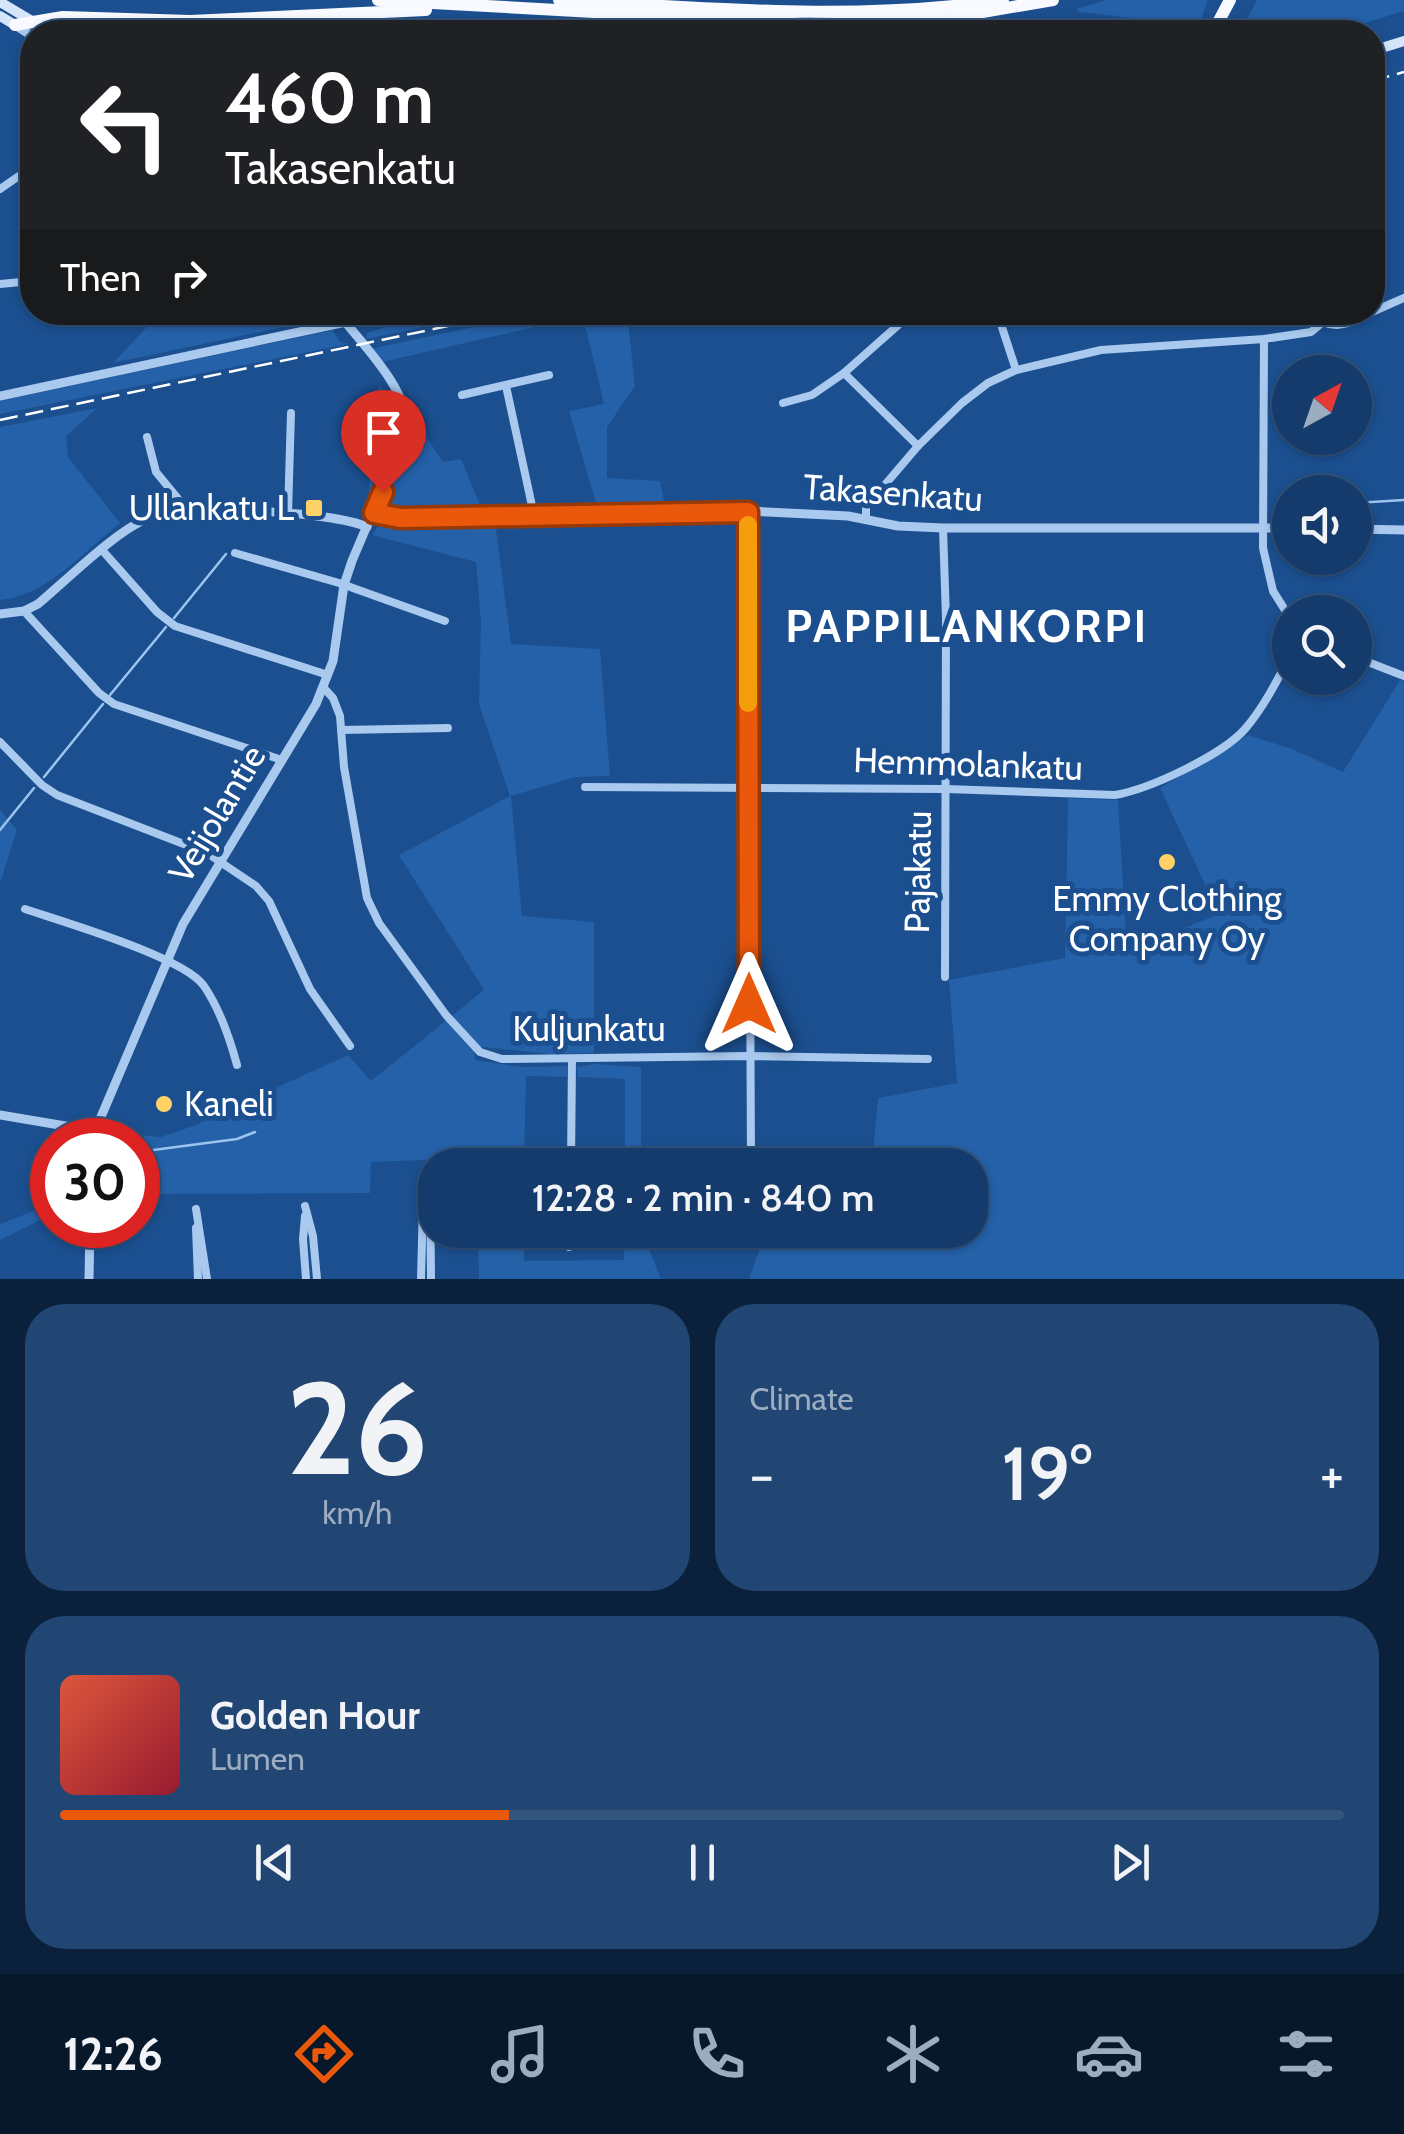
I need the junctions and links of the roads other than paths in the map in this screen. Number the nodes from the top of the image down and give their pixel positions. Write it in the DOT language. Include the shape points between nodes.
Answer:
graph roads {
  1 [pos="378,0"];
  2 [pos="560,0"];
  3 [pos="1003,0"];
  4 [pos="1054,0"];
  5 [pos="0,2"];
  6 [pos="491,6"];
  7 [pos="0,16"];
  8 [pos="84,19"];
  9 [pos="21,20"];
  10 [pos="48,20"];
  11 [pos="80,20"];
  12 [pos="137,20"];
  13 [pos="210,20"];
  14 [pos="764,20"];
  15 [pos="913,20"];
  16 [pos="15,25"];
  17 [pos="20,26"];
  18 [pos="336,325"];
  19 [pos="347,325"];
  20 [pos="898,325"];
  21 [pos="1001,325"];
  22 [pos="1318,325"];
  23 [pos="1264,339"];
  24 [pos="1016,370"];
  25 [pos="844,373"];
  26 [pos="548,375"];
  27 [pos="506,386"];
  28 [pos="462,395"];
  29 [pos="0,396"];
  30 [pos="783,403"];
  31 [pos="291,413"];
  32 [pos="147,437"];
  33 [pos="918,446"];
  34 [pos="189,512"];
  35 [pos="748,512"];
  36 [pos="374,513"];
  37 [pos="288,514"];
  38 [pos="534,514"];
  39 [pos="866,518"];
  40 [pos="367,528"];
  41 [pos="944,528"];
  42 [pos="1262,528"];
  43 [pos="1272,528"];
  44 [pos="1372,529"];
  45 [pos="1404,530"];
  46 [pos="102,550"];
  47 [pos="235,553"];
  48 [pos="344,585"];
  49 [pos="1276,595"];
  50 [pos="24,611"];
  51 [pos="0,614"];
  52 [pos="445,621"];
  53 [pos="1372,663"];
  54 [pos="328,675"];
  55 [pos="1404,676"];
  56 [pos="1272,684"];
  57 [pos="323,687"];
  58 [pos="448,728"];
  59 [pos="341,730"];
  60 [pos="0,742"];
  61 [pos="282,760"];
  62 [pos="747,786"];
  63 [pos="585,788"];
  64 [pos="946,789"];
  65 [pos="220,862"];
  66 [pos="26,909"];
  67 [pos="165,960"];
  68 [pos="944,977"];
  69 [pos="350,1046"];
  70 [pos="748,1056"];
  71 [pos="572,1059"];
  72 [pos="928,1059"];
  73 [pos="236,1065"];
  74 [pos="0,1115"];
  75 [pos="102,1118"];
  76 [pos="30,1122"];
  77 [pos="571,1148"];
  78 [pos="751,1148"];
  79 [pos="90,1248"];
  80 [pos="90,1279"];
  81 [pos="198,1279"];
  82 [pos="207,1279"];
  83 [pos="306,1279"];
  84 [pos="317,1279"];
  85 [pos="421,1279"];
  86 [pos="431,1279"];
  1 -- 6 [label="highway"];
  2 -- 3 [label="highway" via="884,14"];
  4 -- 15 [label="highway"];
  5 -- 9 [label="main road"];
  6 -- 13 [label="highway"];
  6 -- 14 [label="highway"];
  7 -- 16 [label="main road"];
  8 -- 10 [label="highway"];
  8 -- 11 [label="highway"];
  8 -- 12 [label="highway"];
  16 -- 17 [label="highway"];
  18 -- 29 [label="street"];
  19 -- 36 [label="street, Veijolantie" via="398,390 408,420"];
  20 -- 25 [label="street"];
  21 -- 24 [label="street"];
  22 -- 23 [label="street" via="1311,332"];
  23 -- 24 [label="street" via="1102,350"];
  23 -- 42 [label="street"];
  24 -- 33 [label="street" via="988,383"];
  25 -- 30 [label="street" via="812,395"];
  25 -- 33 [label="street"];
  26 -- 27 [label="street"];
  27 -- 28 [label="street"];
  27 -- 38 [label="street"];
  31 -- 37 [label="street"];
  32 -- 34 [label="street" via="156,472"];
  33 -- 39 [label="street" via="866,507"];
  34 -- 37 [label="street"];
  34 -- 46 [label="street" via="154,516"];
  35 -- 38 [label="street, Takasenkatu"];
  35 -- 39 [label="street, Takasenkatu"];
  35 -- 62 [label="street"];
  36 -- 38 [label="street, Takasenkatu"];
  36 -- 40 [label="street, Veijolantie"];
  37 -- 40 [label="street" via="346,519"];
  39 -- 41 [label="street, Takasenkatu"];
  40 -- 48 [label="street, Veijolantie"];
  41 -- 42 [label="street, Takasenkatu"];
  41 -- 64 [label="street, Pajakatu"];
  42 -- 43 [label="street, Takasenkatu"];
  42 -- 49 [label="street"];
  44 -- 45 [label="street"];
  46 -- 50 [label="street"];
  46 -- 54 [label="street" via="175,626"];
  47 -- 48 [label="street"];
  48 -- 52 [label="street"];
  48 -- 54 [label="street, Veijolantie"];
  50 -- 51 [label="street"];
  50 -- 61 [label="street" via="114,704"];
  53 -- 55 [label="street"];
  54 -- 57 [label="street, Veijolantie"];
  56 -- 64 [label="street, Hemmolankatu" via="1242,732 1146,788 1115,796"];
  57 -- 59 [label="street, Kuljunkatu" via="337,706"];
  57 -- 61 [label="street, Veijolantie"];
  58 -- 59 [label="street"];
  59 -- 71 [label="street, Kuljunkatu" via="367,898 379,923 480,1052 502,1059"];
  60 -- 65 [label="street" via="57,794"];
  61 -- 65 [label="street, Veijolantie"];
  62 -- 63 [label="street, Hemmolankatu"];
  62 -- 64 [label="street, Hemmolankatu"];
  62 -- 70 [label="street"];
  64 -- 68 [label="street, Pajakatu"];
  65 -- 67 [label="street, Veijolantie"];
  65 -- 69 [label="street" via="264,894 310,989"];
  66 -- 67 [label="street"];
  67 -- 73 [label="street" via="204,985"];
  67 -- 75 [label="street, Veijolantie"];
  70 -- 71 [label="street, Kuljunkatu"];
  70 -- 72 [label="street, Kuljunkatu"];
  70 -- 78 [label="street"];
  71 -- 77 [label="street"];
  74 -- 76 [label="street"];
  79 -- 80 [label="street"];
  81 -- 82 [label="street" via="196,1209"];
  83 -- 84 [label="street" via="306,1206"];
  85 -- 86 [label="street" via="429,1175"];
}
